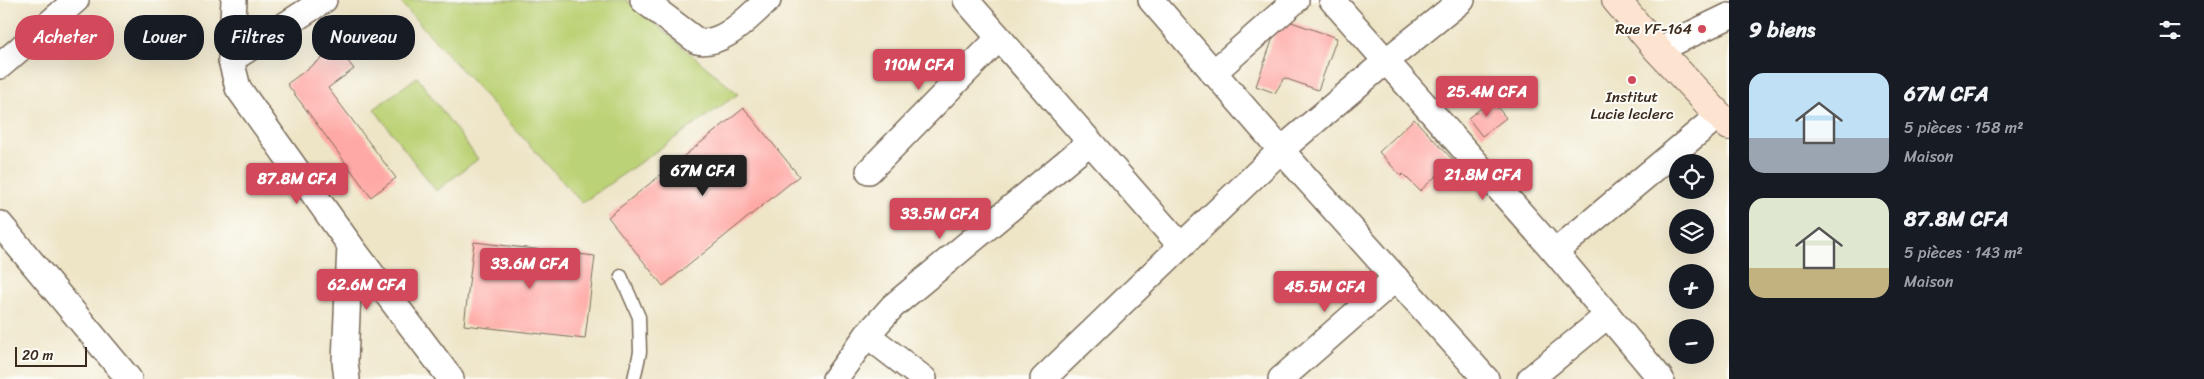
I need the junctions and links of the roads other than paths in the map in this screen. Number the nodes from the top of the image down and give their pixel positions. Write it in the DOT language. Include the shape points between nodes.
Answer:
graph roads {
  1 [pos="76,0"];
  2 [pos="234,0"];
  3 [pos="324,0"];
  4 [pos="643,0"];
  5 [pos="768,0"];
  6 [pos="966,0"];
  7 [pos="1151,0"];
  8 [pos="1296,0"];
  9 [pos="1332,0"];
  10 [pos="1462,0"];
  11 [pos="1616,0"];
  12 [pos="234,15"];
  13 [pos="301,15"];
  14 [pos="1729,16"];
  15 [pos="998,38"];
  16 [pos="1658,50"];
  17 [pos="232,60"];
  18 [pos="1386,61"];
  19 [pos="0,66"];
  20 [pos="1213,73"];
  21 [pos="1724,120"];
  22 [pos="1089,143"];
  23 [pos="1281,150"];
  24 [pos="869,171"];
  25 [pos="0,224"];
  26 [pos="350,245"];
  27 [pos="1180,246"];
  28 [pos="1555,252"];
  29 [pos="621,276"];
  30 [pos="1396,278"];
  31 [pos="1608,315"];
  32 [pos="867,335"];
  33 [pos="129,379"];
  34 [pos="347,379"];
  35 [pos="451,379"];
  36 [pos="634,379"];
  37 [pos="835,379"];
  38 [pos="924,379"];
  39 [pos="1043,379"];
  40 [pos="1281,379"];
  41 [pos="1486,379"];
  42 [pos="1530,379"];
  43 [pos="1661,379"];
  1 -- 19 [label="street"];
  2 -- 12 [label="street"];
  3 -- 13 [label="street"];
  4 -- 5 [label="street" via="697,41 705,43 722,38"];
  6 -- 15 [label="street"];
  7 -- 20 [label="street"];
  8 -- 20 [label="street"];
  9 -- 18 [label="street"];
  10 -- 18 [label="street"];
  11 -- 16 [label="street"];
  14 -- 16 [label="street"];
  15 -- 22 [label="street"];
  15 -- 24 [label="street"];
  16 -- 21 [label="street"];
  17 -- 26 [label="street" via="238,88 245,99"];
  18 -- 23 [label="street"];
  18 -- 28 [label="street"];
  20 -- 23 [label="street"];
  21 -- 28 [label="street"];
  22 -- 27 [label="street"];
  22 -- 32 [label="street" via="906,294"];
  23 -- 27 [label="street"];
  23 -- 30 [label="street"];
  25 -- 33 [label="street"];
  26 -- 34 [label="street"];
  26 -- 35 [label="street"];
  27 -- 39 [label="street"];
  28 -- 31 [label="street"];
  29 -- 36 [label="lane" via="639,317 640,352"];
  30 -- 40 [label="street"];
  30 -- 41 [label="street"];
  31 -- 42 [label="street"];
  31 -- 43 [label="street"];
  32 -- 37 [label="street"];
  32 -- 38 [label="street"];
}
